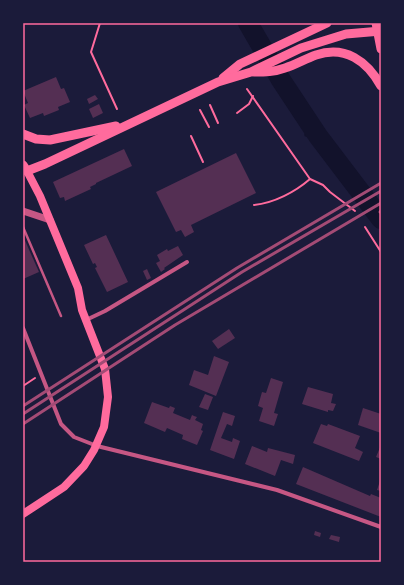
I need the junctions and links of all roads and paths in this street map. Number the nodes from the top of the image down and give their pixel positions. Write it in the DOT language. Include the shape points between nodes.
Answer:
graph roads {
  1 [pos="100,23"];
  2 [pos="327,23"];
  3 [pos="378,28"];
  4 [pos="381,49"];
  5 [pos="248,72"];
  6 [pos="218,82"];
  7 [pos="381,86"];
  8 [pos="247,89"];
  9 [pos="253,96"];
  10 [pos="210,105"];
  11 [pos="117,109"];
  12 [pos="200,110"];
  13 [pos="237,113"];
  14 [pos="133,123"];
  15 [pos="218,123"];
  16 [pos="209,127"];
  17 [pos="23,134"];
  18 [pos="190,136"];
  19 [pos="203,162"];
  20 [pos="24,170"];
  21 [pos="310,179"];
  22 [pos="254,205"];
  23 [pos="23,211"];
  24 [pos="355,211"];
  25 [pos="50,220"];
  26 [pos="23,227"];
  27 [pos="365,227"];
  28 [pos="381,252"];
  29 [pos="187,262"];
  30 [pos="61,316"];
  31 [pos="86,320"];
  32 [pos="23,328"];
  33 [pos="34,379"];
  34 [pos="23,386"];
  35 [pos="97,446"];
  36 [pos="23,514"];
  37 [pos="381,527"];
  1 -- 11 [label="path" via="91,52"];
  2 -- 6 [label="main road" via="240,64"];
  3 -- 4 [label="main road"];
  3 -- 5 [label="main road" via="346,34 301,48"];
  5 -- 6 [label="main road"];
  5 -- 7 [label="main road" via="270,72 333,51 348,54 365,64"];
  6 -- 14 [label="main road"];
  8 -- 9 [label="path"];
  9 -- 13 [label="path" via="249,104"];
  9 -- 21 [label="path"];
  10 -- 15 [label="path"];
  12 -- 16 [label="path"];
  14 -- 17 [label="main road" via="57,140 42,140"];
  14 -- 20 [label="main road"];
  18 -- 19 [label="path"];
  20 -- 25 [label="main road" via="40,196"];
  21 -- 22 [label="path" via="267,204"];
  21 -- 24 [label="path" via="323,185"];
  23 -- 25 [label="street"];
  25 -- 31 [label="main road" via="78,288"];
  26 -- 30 [label="lane"];
  27 -- 28 [label="path"];
  29 -- 31 [label="street"];
  31 -- 35 [label="main road" via="101,356 107,383 106,418"];
  32 -- 35 [label="street" via="62,424 74,437"];
  33 -- 34 [label="path"];
  35 -- 36 [label="main road" via="71,480"];
  35 -- 37 [label="street" via="262,486"];
}
